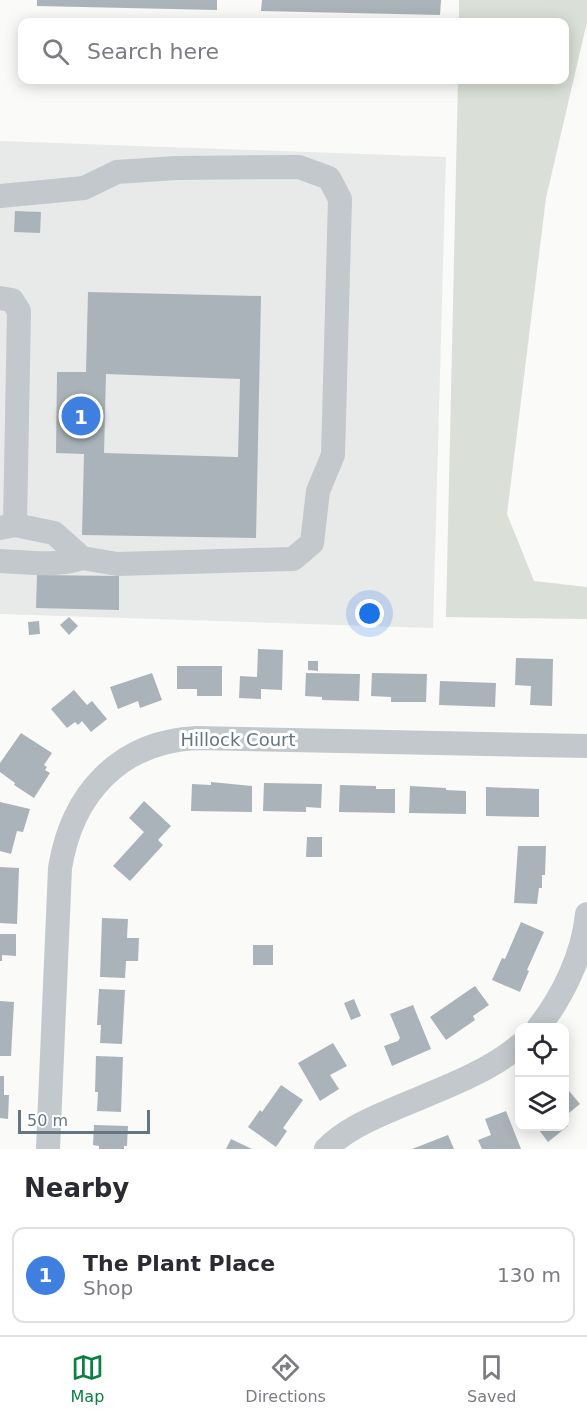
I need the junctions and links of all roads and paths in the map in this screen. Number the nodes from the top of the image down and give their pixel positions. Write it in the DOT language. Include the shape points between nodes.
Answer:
graph roads {
  1 [pos="0,196"];
  2 [pos="0,298"];
  3 [pos="7,527"];
  4 [pos="82,558"];
  5 [pos="0,561"];
  6 [pos="587,746"];
  7 [pos="587,914"];
  8 [pos="541,1023"];
  9 [pos="515,1048"];
  10 [pos="48,1149"];
  11 [pos="326,1149"];
  1 -- 4 [label="street" via="84,188 117,172 299,167 329,178 340,199 333,455 318,491 312,543 293,559 117,564"];
  2 -- 3 [label="street" via="12,300 19,311"];
  3 -- 4 [label="street" via="54,533"];
  4 -- 5 [label="street" via="52,563"];
  6 -- 10 [label="street, Hillock Court" via="196,738 147,746 121,763 92,789 77,811 63,849"];
  7 -- 8 [label="street" via="572,969"];
  9 -- 11 [label="street" via="490,1066 346,1132"];
}
